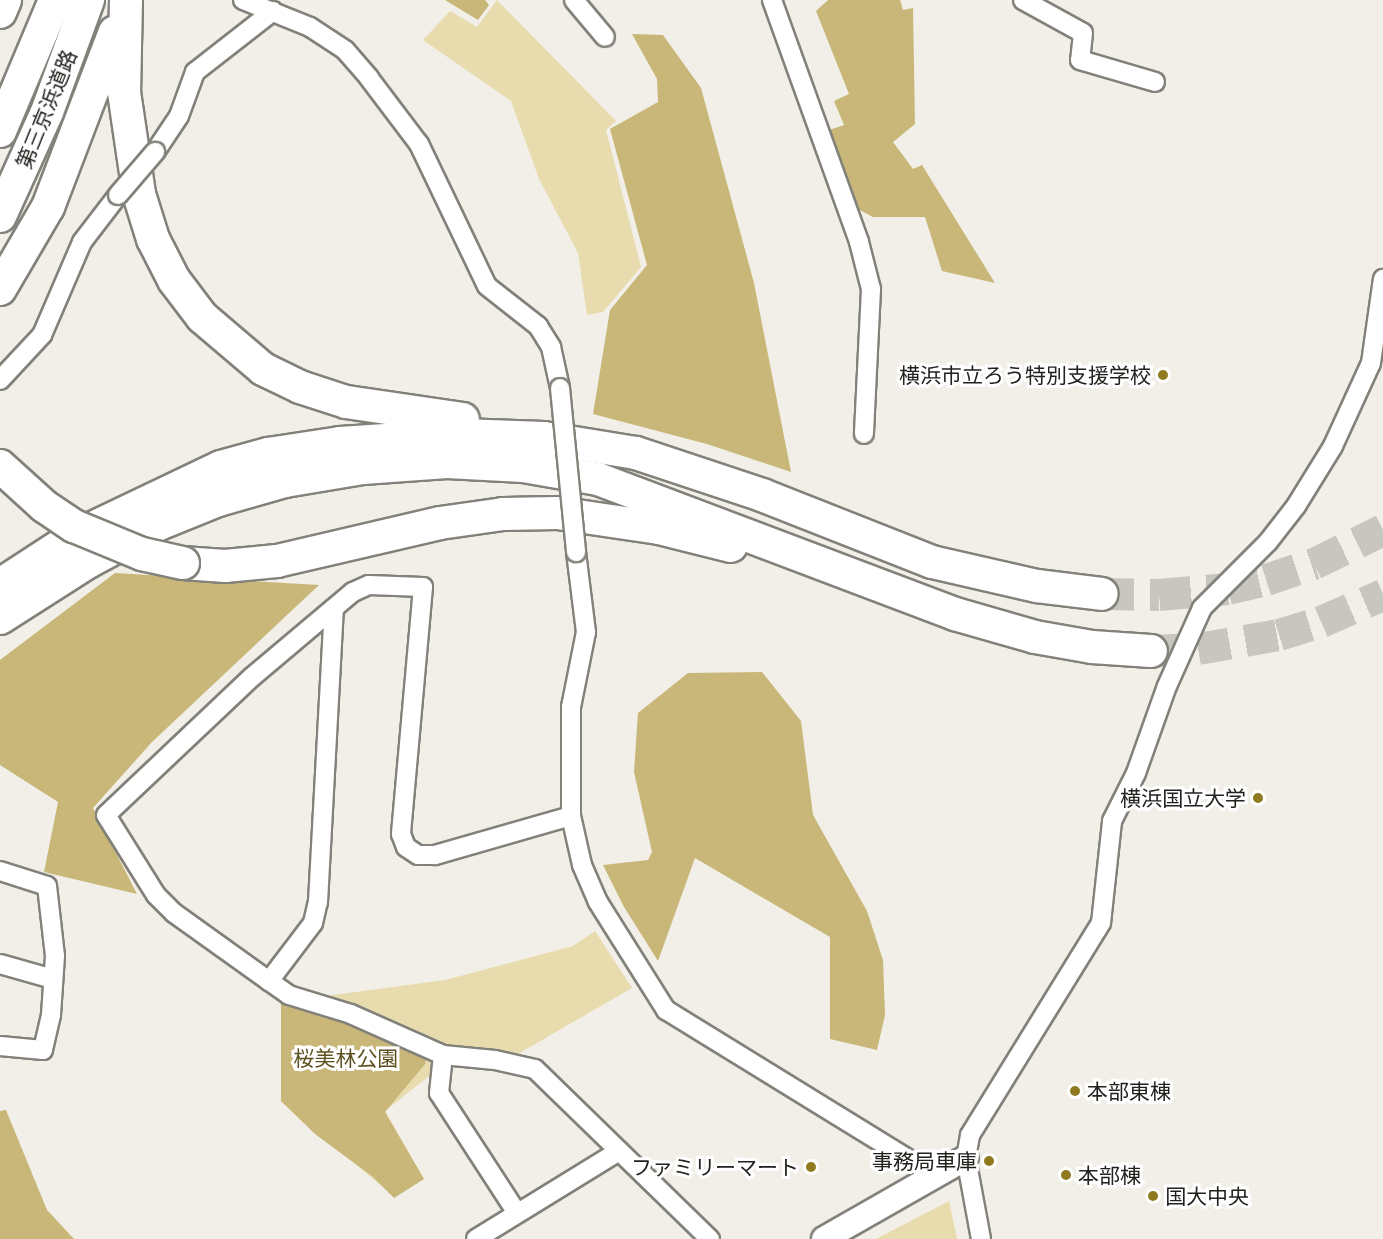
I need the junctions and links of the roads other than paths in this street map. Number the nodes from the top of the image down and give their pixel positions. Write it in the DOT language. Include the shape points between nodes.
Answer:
graph roads {
  1 [pos="5,0"];
  2 [pos="55,0"];
  3 [pos="88,0"];
  4 [pos="126,0"];
  5 [pos="243,0"];
  6 [pos="574,0"];
  7 [pos="772,0"];
  8 [pos="1023,0"];
  9 [pos="273,11"];
  10 [pos="0,12"];
  11 [pos="116,32"];
  12 [pos="605,37"];
  13 [pos="1155,82"];
  14 [pos="0,131"];
  15 [pos="0,216"];
  16 [pos="1383,279"];
  17 [pos="0,289"];
  18 [pos="0,380"];
  19 [pos="864,434"];
  20 [pos="636,453"];
  21 [pos="0,466"];
  22 [pos="0,585"];
  23 [pos="888,591"];
  24 [pos="1102,594"];
  25 [pos="334,608"];
  26 [pos="0,618"];
  27 [pos="1151,651"];
  28 [pos="571,816"];
  29 [pos="0,871"];
  30 [pos="0,964"];
  31 [pos="53,979"];
  32 [pos="269,981"];
  33 [pos="0,1046"];
  34 [pos="443,1055"];
  35 [pos="619,1151"];
  36 [pos="966,1158"];
  37 [pos="936,1176"];
  38 [pos="517,1213"];
  39 [pos="476,1239"];
  40 [pos="710,1239"];
  41 [pos="825,1239"];
  42 [pos="981,1239"];
  1 -- 10 [label="highway"];
  2 -- 14 [label="highway, 第三京浜道路"];
  3 -- 15 [label="highway, 第三京浜道路" via="47,112"];
  4 -- 20 [label="highway" via="124,92 139,194 153,239 174,280 202,317 231,344 263,369 300,387 346,402 537,428"];
  5 -- 9 [label="street"];
  6 -- 12 [label="street"];
  7 -- 19 [label="street" via="859,242 871,289"];
  8 -- 13 [label="street" via="1083,33 1080,60"];
  9 -- 18 [label="street, bridge" via="195,72 179,116 82,242 42,335"];
  9 -- 28 [label="street, bridge" via="310,27 345,50 377,87 419,144 447,194 487,286 538,326 550,347 560,388 586,632 571,707"];
  11 -- 17 [label="highway" via="48,207"];
  16 -- 36 [label="street" via="1371,363 1333,446 1296,506 1268,542 1202,608 1167,686 1136,773 1112,821 1101,923 970,1135"];
  20 -- 22 [label="highway" via="544,438 461,435 340,442 268,454 221,467 142,501 72,538"];
  20 -- 24 [label="highway" via="762,495 932,562 1027,584"];
  21 -- 23 [label="highway, bridge" via="44,506 74,526 142,554 183,563 225,566 277,561 440,523 503,514 557,513 688,534"];
  23 -- 26 [label="highway" via="672,504 598,479 523,466 447,462 352,470 285,481 218,500 159,524 88,562"];
  23 -- 27 [label="highway" via="1035,637 1092,647"];
  25 -- 28 [label="street" via="369,585 423,587 401,834 406,847 418,855 435,855"];
  25 -- 32 [label="street" via="318,902 313,923"];
  25 -- 32 [label="street" via="252,677 106,815 156,895 174,913"];
  28 -- 37 [label="street" via="582,864 598,902 666,1010"];
  29 -- 31 [label="street" via="47,886 55,956"];
  30 -- 31 [label="street"];
  31 -- 33 [label="street" via="51,1015 43,1050"];
  32 -- 34 [label="street" via="290,995 351,1014"];
  34 -- 35 [label="street" via="535,1069"];
  34 -- 38 [label="street" via="439,1093"];
  35 -- 38 [label="street"];
  35 -- 40 [label="street"];
  36 -- 37 [label="street"];
  36 -- 42 [label="street"];
  37 -- 41 [label="street"];
  38 -- 39 [label="street"];
}
